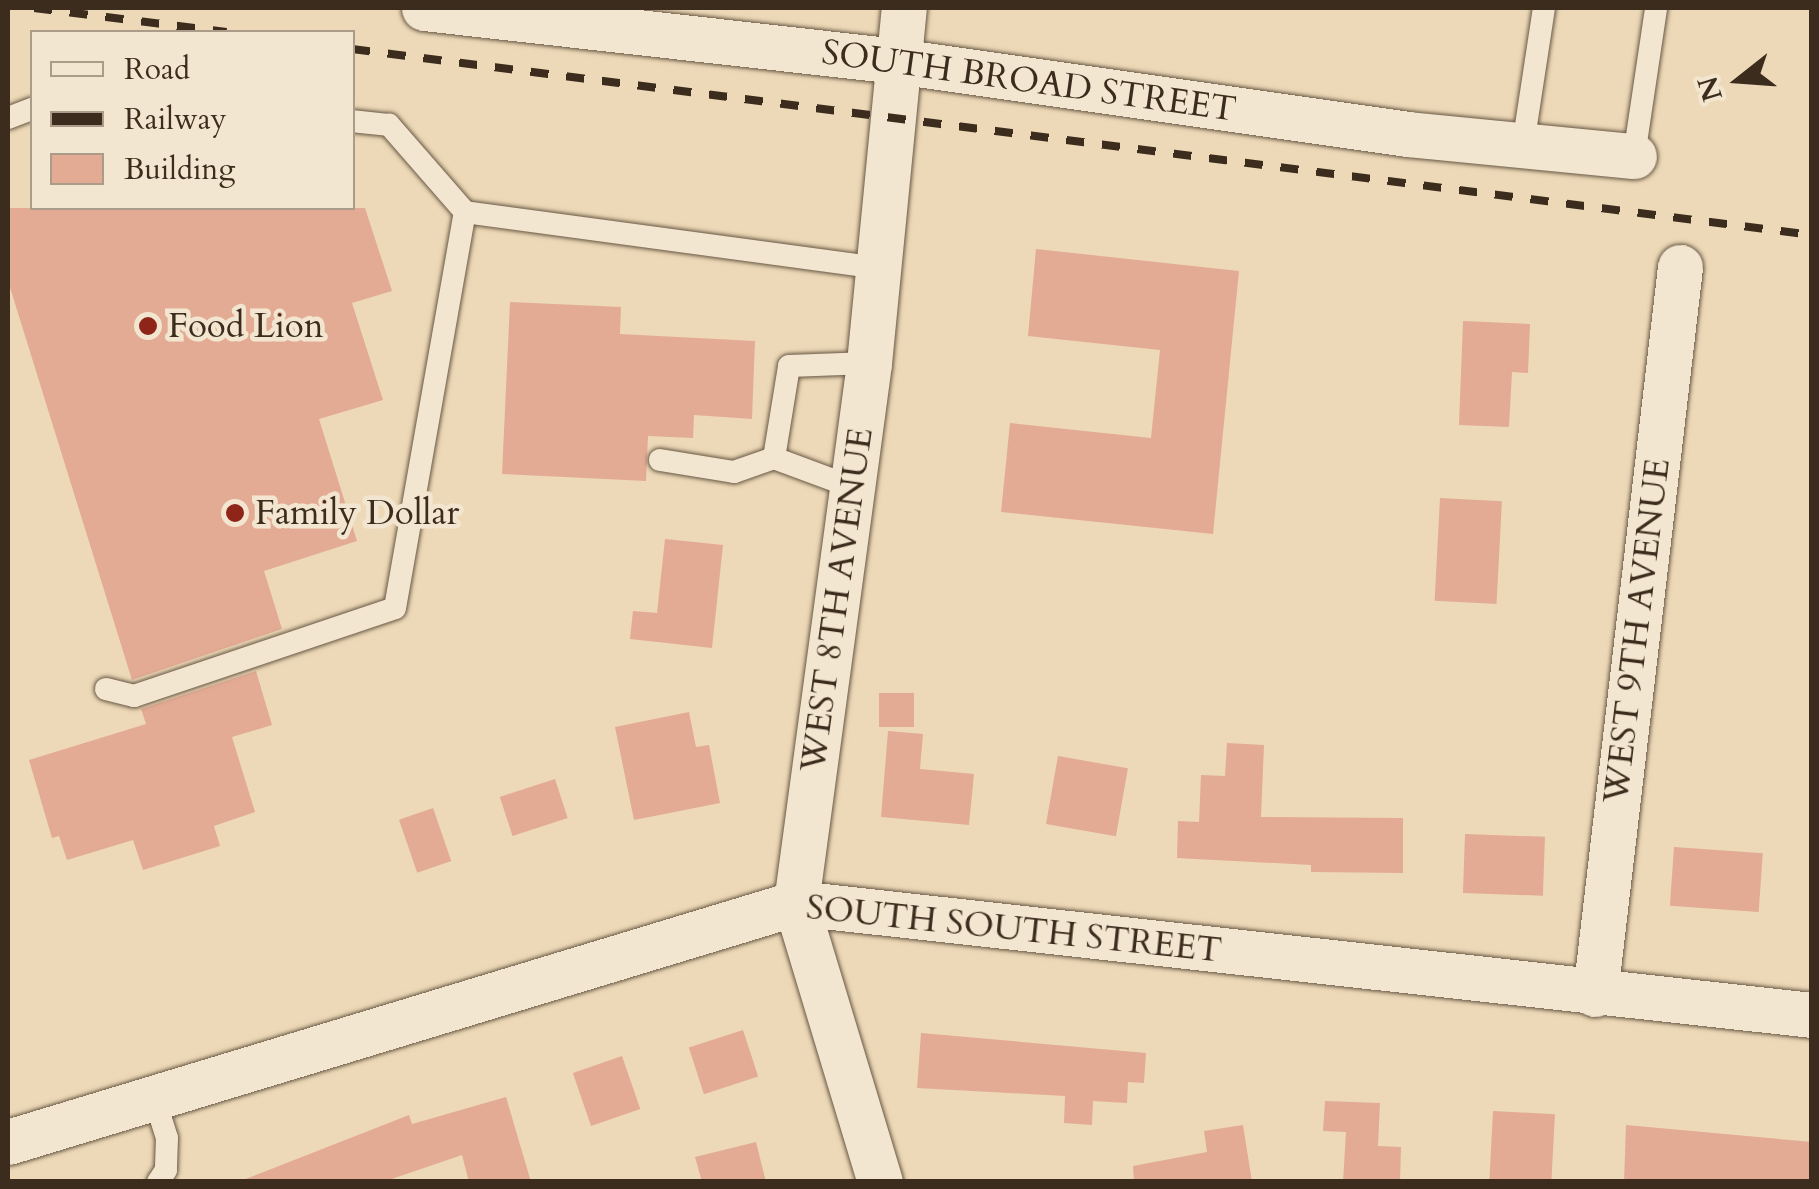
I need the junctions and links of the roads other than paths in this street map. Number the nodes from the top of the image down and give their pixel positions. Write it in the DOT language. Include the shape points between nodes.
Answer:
graph roads {
  1 [pos="424,8"];
  2 [pos="904,8"];
  3 [pos="1544,8"];
  4 [pos="1656,8"];
  5 [pos="896,61"];
  6 [pos="355,120"];
  7 [pos="1523,145"];
  8 [pos="1634,156"];
  9 [pos="465,212"];
  10 [pos="880,268"];
  11 [pos="1680,268"];
  12 [pos="869,363"];
  13 [pos="774,458"];
  14 [pos="660,460"];
  15 [pos="852,487"];
  16 [pos="106,689"];
  17 [pos="796,903"];
  18 [pos="1595,994"];
  19 [pos="1812,1015"];
  20 [pos="154,1097"];
  21 [pos="8,1142"];
  22 [pos="158,1182"];
  23 [pos="880,1182"];
  1 -- 5 [label="street, SOUTH BROAD STREET"];
  2 -- 5 [label="street, WEST 8TH AVENUE"];
  3 -- 7 [label="lane"];
  4 -- 8 [label="lane"];
  5 -- 7 [label="street, SOUTH BROAD STREET"];
  5 -- 10 [label="street, WEST 8TH AVENUE"];
  6 -- 9 [label="lane" via="389,125"];
  7 -- 8 [label="street, SOUTH BROAD STREET"];
  9 -- 10 [label="lane"];
  9 -- 16 [label="lane" via="395,608 134,696"];
  10 -- 12 [label="street, WEST 8TH AVENUE"];
  11 -- 18 [label="street, WEST 9TH AVENUE"];
  12 -- 13 [label="lane" via="789,366"];
  12 -- 15 [label="street, WEST 8TH AVENUE"];
  13 -- 14 [label="lane" via="734,472"];
  13 -- 15 [label="lane"];
  15 -- 17 [label="street, WEST 8TH AVENUE"];
  17 -- 18 [label="street, SOUTH SOUTH STREET"];
  17 -- 20 [label="street, SOUTH SOUTH STREET"];
  17 -- 23 [label="street, WEST 8TH AVENUE"];
  18 -- 19 [label="street, SOUTH SOUTH STREET"];
  20 -- 21 [label="street, SOUTH SOUTH STREET"];
  20 -- 22 [label="lane" via="166,1138 166,1170"];
}
